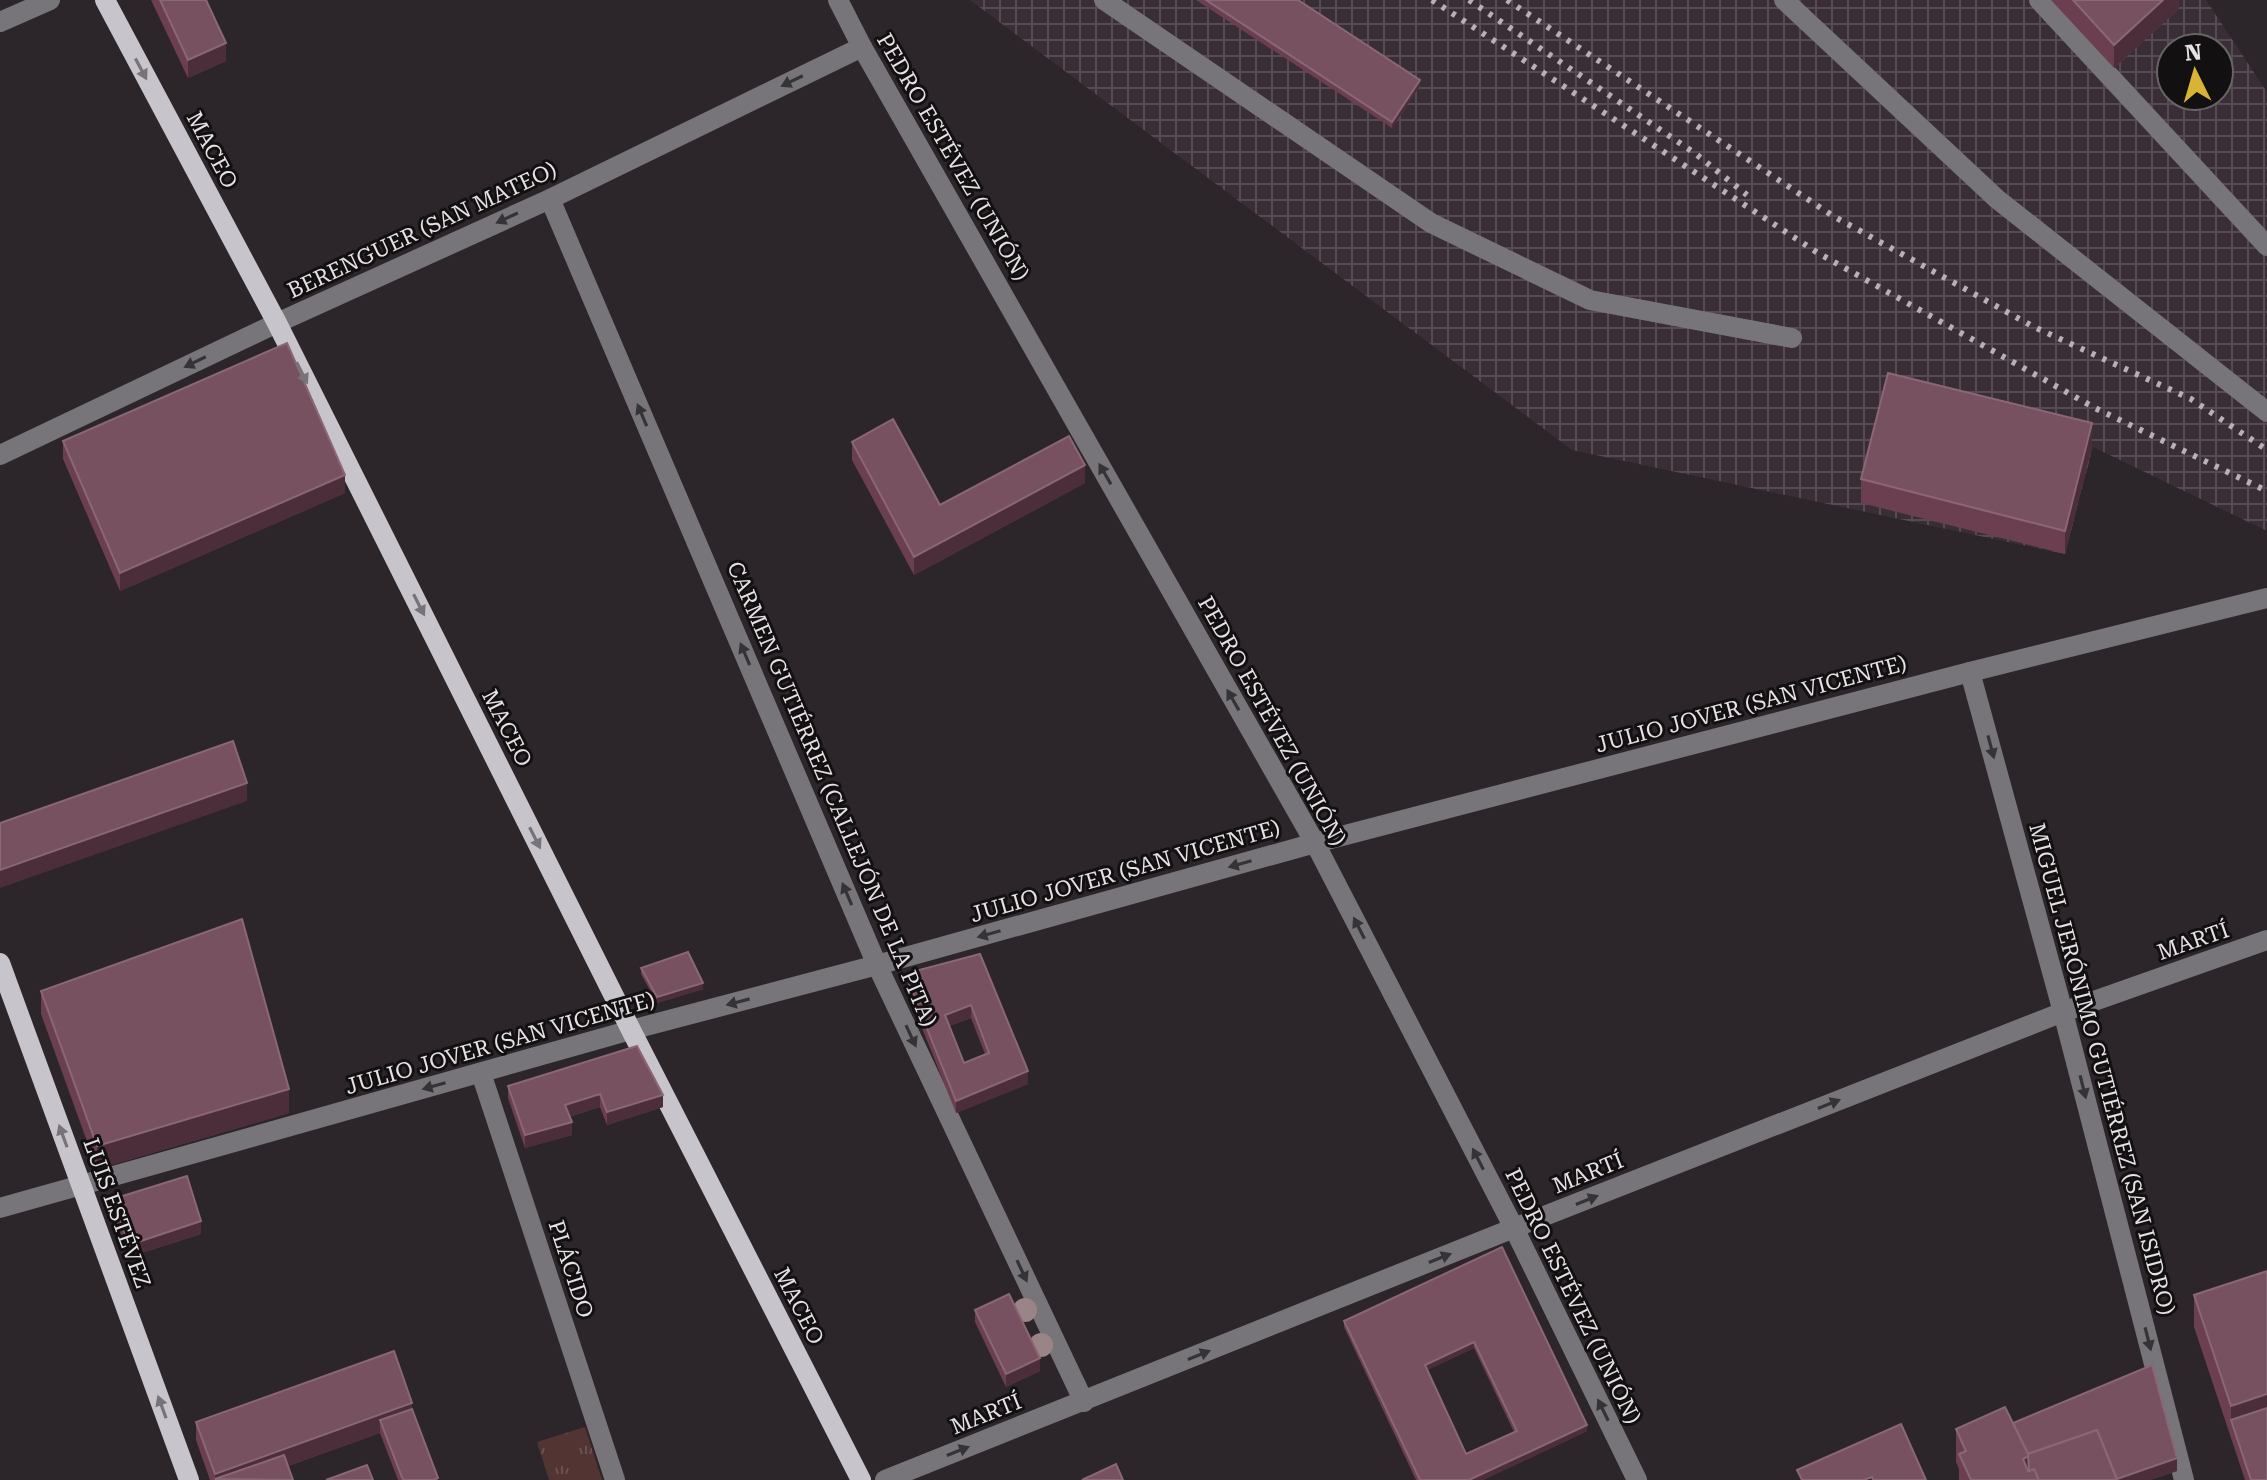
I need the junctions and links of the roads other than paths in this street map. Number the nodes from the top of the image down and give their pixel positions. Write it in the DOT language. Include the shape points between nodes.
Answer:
graph roads {
  1 [pos="50,0"];
  2 [pos="105,0"];
  3 [pos="838,0"];
  4 [pos="1104,0"];
  5 [pos="1784,0"];
  6 [pos="2039,0"];
  7 [pos="0,22"];
  8 [pos="862,47"];
  9 [pos="550,199"];
  10 [pos="2267,246"];
  11 [pos="277,323"];
  12 [pos="1792,338"];
  13 [pos="2267,412"];
  14 [pos="0,455"];
  15 [pos="2267,598"];
  16 [pos="1970,672"];
  17 [pos="1315,843"];
  18 [pos="2267,940"];
  19 [pos="0,963"];
  20 [pos="877,965"];
  21 [pos="2063,1012"];
  22 [pos="631,1030"];
  23 [pos="481,1073"];
  24 [pos="81,1185"];
  25 [pos="0,1208"];
  26 [pos="1514,1228"];
  27 [pos="1084,1402"];
  28 [pos="189,1480"];
  29 [pos="615,1480"];
  30 [pos="861,1480"];
  31 [pos="885,1480"];
  32 [pos="1637,1480"];
  33 [pos="2184,1480"];
  1 -- 7 [label="street"];
  2 -- 11 [label="main road, MACEO, one-way"];
  3 -- 8 [label="street, PEDRO ESTÉVEZ (UNIÓN)"];
  4 -- 12 [label="street" via="1431,223 1590,300"];
  5 -- 13 [label="street" via="1997,199"];
  6 -- 10 [label="street"];
  8 -- 9 [label="street, BERENGUER (SAN MATEO), one-way"];
  17 -- 8 [label="street, PEDRO ESTÉVEZ (UNIÓN), one-way"];
  9 -- 11 [label="street, BERENGUER (SAN MATEO), one-way"];
  20 -- 9 [label="street, CARMEN GUTIÉRREZ (CALLEJÓN DE LA PITA), one-way"];
  11 -- 14 [label="street, BERENGUER (SAN MATEO), one-way"];
  11 -- 22 [label="main road, MACEO, one-way"];
  15 -- 16 [label="street, JULIO JOVER (SAN VICENTE)"];
  16 -- 17 [label="street, JULIO JOVER (SAN VICENTE)"];
  16 -- 21 [label="street, MIGUEL JERÓNIMO GUTIÉRREZ (SAN ISIDRO), one-way"];
  17 -- 20 [label="street, JULIO JOVER (SAN VICENTE), one-way"];
  26 -- 17 [label="street, PEDRO ESTÉVEZ (UNIÓN), one-way"];
  18 -- 21 [label="street, MARTÍ"];
  24 -- 19 [label="main road, LUIS ESTÉVEZ, one-way"];
  20 -- 22 [label="street, JULIO JOVER (SAN VICENTE), one-way"];
  20 -- 27 [label="street, CARMEN GUTIÉRREZ (CALLEJÓN DE LA PITA), one-way"];
  26 -- 21 [label="street, MARTÍ, one-way"];
  21 -- 33 [label="street, MIGUEL JERÓNIMO GUTIÉRREZ (SAN ISIDRO), one-way"];
  22 -- 23 [label="street, JULIO JOVER (SAN VICENTE)"];
  22 -- 30 [label="main road, MACEO"];
  23 -- 24 [label="street, JULIO JOVER (SAN VICENTE), one-way"];
  23 -- 29 [label="street, PLÁCIDO"];
  24 -- 25 [label="street, JULIO JOVER (SAN VICENTE)"];
  28 -- 24 [label="main road, LUIS ESTÉVEZ, one-way"];
  27 -- 26 [label="street, MARTÍ, one-way"];
  32 -- 26 [label="street, PEDRO ESTÉVEZ (UNIÓN), one-way"];
  31 -- 27 [label="street, MARTÍ, one-way"];
}
